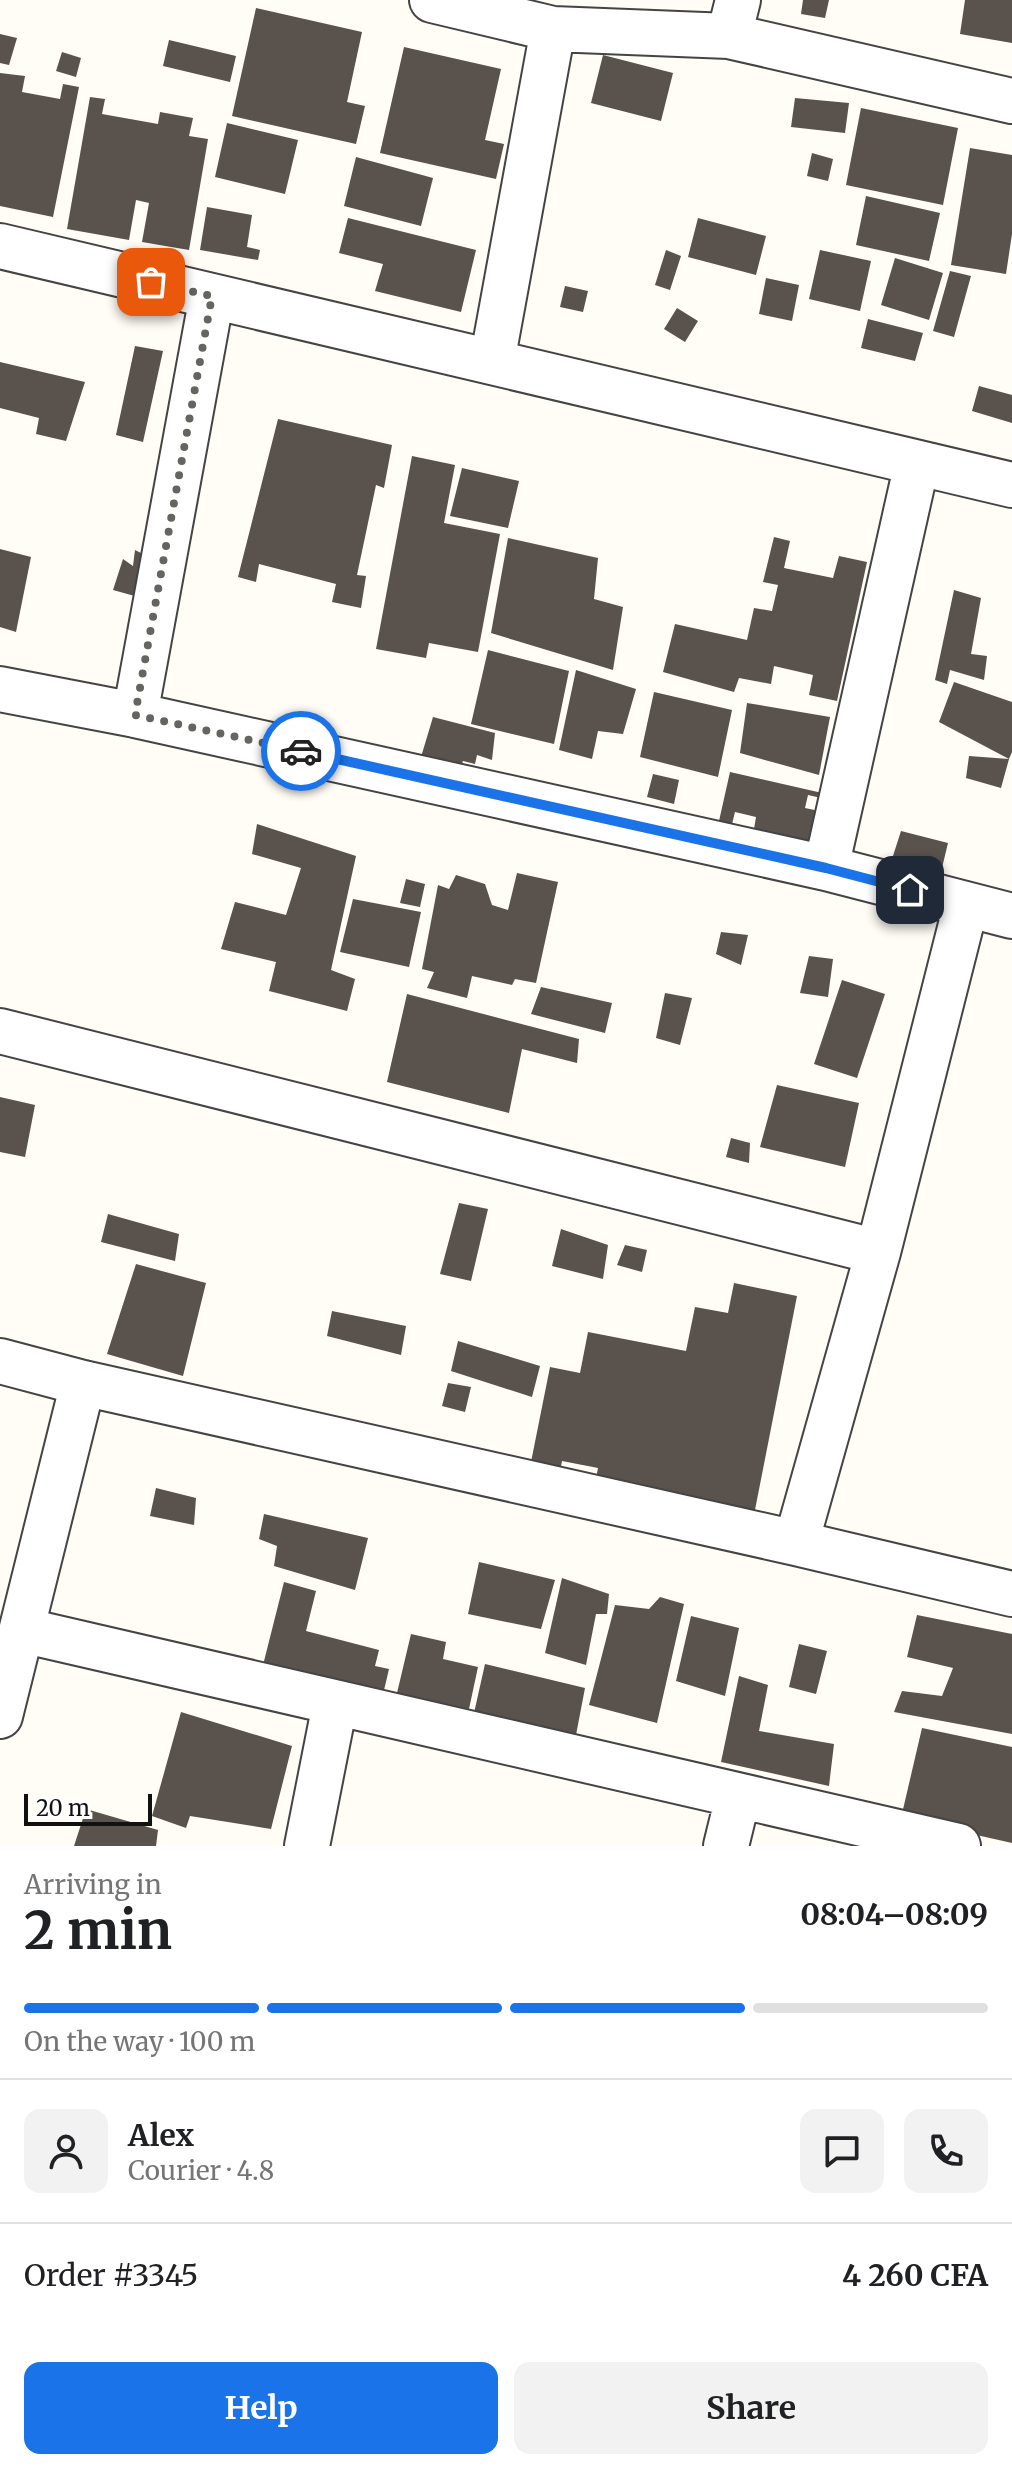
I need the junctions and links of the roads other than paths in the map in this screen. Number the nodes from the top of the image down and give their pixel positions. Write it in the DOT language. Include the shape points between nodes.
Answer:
graph roads {
  1 [pos="432,0"];
  2 [pos="734,18"];
  3 [pos="553,29"];
  4 [pos="1012,101"];
  5 [pos="0,246"];
  6 [pos="212,296"];
  7 [pos="492,362"];
  8 [pos="917,463"];
  9 [pos="1012,485"];
  10 [pos="1,693"];
  11 [pos="135,715"];
  12 [pos="826,868"];
  13 [pos="966,905"];
  14 [pos="1012,916"];
  15 [pos="0,1031"];
  16 [pos="878,1252"];
  17 [pos="0,1361"];
  18 [pos="83,1383"];
  19 [pos="796,1543"];
  20 [pos="1012,1594"];
  21 [pos="22,1630"];
  22 [pos="335,1704"];
  23 [pos="1,1706"];
  24 [pos="738,1797"];
  25 [pos="307,1846"];
  26 [pos="726,1846"];
  27 [pos="958,1846"];
  1 -- 3 [label="street"];
  2 -- 3 [label="street"];
  2 -- 4 [label="street"];
  3 -- 7 [label="street"];
  5 -- 6 [label="street"];
  6 -- 7 [label="street"];
  6 -- 11 [label="street"];
  7 -- 8 [label="street"];
  8 -- 9 [label="street"];
  8 -- 12 [label="street"];
  10 -- 11 [label="street"];
  11 -- 12 [label="street"];
  12 -- 13 [label="street"];
  13 -- 14 [label="street"];
  13 -- 16 [label="street"];
  15 -- 16 [label="street"];
  16 -- 19 [label="street"];
  17 -- 18 [label="street"];
  18 -- 19 [label="street"];
  18 -- 21 [label="street"];
  19 -- 20 [label="street"];
  21 -- 22 [label="street"];
  21 -- 23 [label="street"];
  22 -- 24 [label="street"];
  22 -- 25 [label="street"];
  24 -- 26 [label="street"];
  24 -- 27 [label="street"];
}
